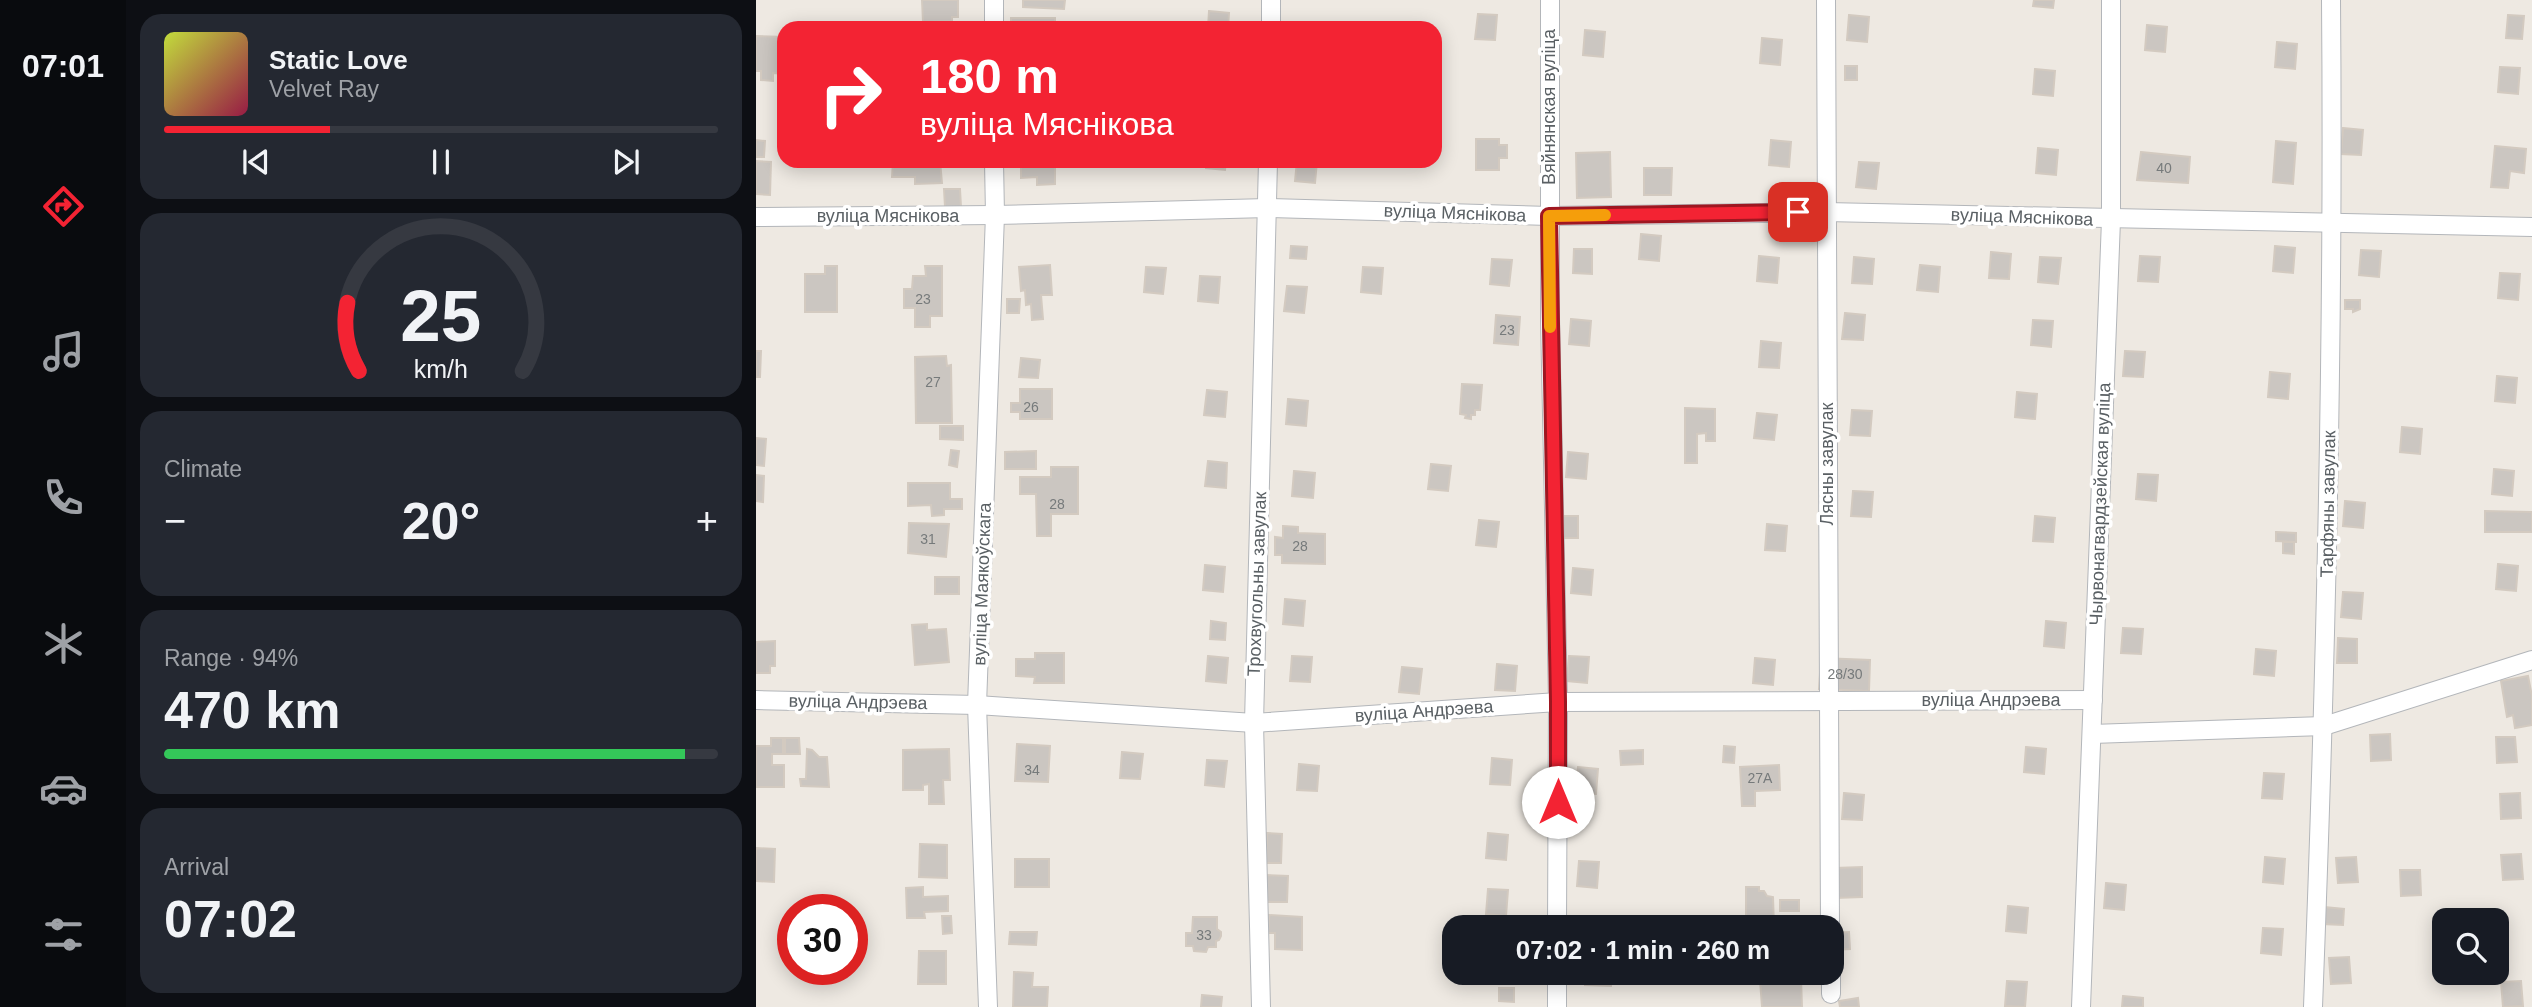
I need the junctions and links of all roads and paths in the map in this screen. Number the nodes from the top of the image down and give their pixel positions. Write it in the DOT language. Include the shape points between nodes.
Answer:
graph roads {
  1 [pos="994,0"];
  2 [pos="1271,0"];
  3 [pos="1550,0"];
  4 [pos="1826,0"];
  5 [pos="2111,0"];
  6 [pos="2331,0"];
  7 [pos="994,21"];
  8 [pos="1270,21"];
  9 [pos="994,168"];
  10 [pos="1268,168"];
  11 [pos="1268,208"];
  12 [pos="1826,212"];
  13 [pos="995,215"];
  14 [pos="756,216"];
  15 [pos="1549,216"];
  16 [pos="2111,220"];
  17 [pos="2333,224"];
  18 [pos="2532,227"];
  19 [pos="2532,660"];
  20 [pos="756,700"];
  21 [pos="2093,700"];
  22 [pos="1828,701"];
  23 [pos="1558,702"];
  24 [pos="977,705"];
  25 [pos="1254,723"];
  26 [pos="2324,726"];
  27 [pos="2092,734"];
  28 [pos="1557,915"];
  29 [pos="1830,915"];
  30 [pos="1557,985"];
  31 [pos="1831,985"];
  32 [pos="1831,995"];
  33 [pos="988,1007"];
  34 [pos="1261,1007"];
  35 [pos="1557,1007"];
  36 [pos="2081,1007"];
  37 [pos="2313,1007"];
  1 -- 7 [label="street"];
  2 -- 8 [label="street"];
  3 -- 15 [label="street, Вяйнянская вуліца"];
  4 -- 12 [label="street, Лясны завулак"];
  5 -- 16 [label="street, Чырвонагвардзейская вуліца"];
  6 -- 17 [label="street, Тарфяны завулак"];
  9 -- 13 [label="street, вуліца Маякоўскага"];
  10 -- 11 [label="street, Трохвугольны завулак"];
  11 -- 13 [label="street, вуліца Мяснікова"];
  11 -- 15 [label="street, вуліца Мяснікова"];
  11 -- 25 [label="street, Трохвугольны завулак"];
  12 -- 15 [label="street, вуліца Мяснікова"];
  12 -- 16 [label="street, вуліца Мяснікова"];
  12 -- 22 [label="street, Лясны завулак"];
  13 -- 14 [label="street, вуліца Мяснікова"];
  13 -- 24 [label="street, вуліца Маякоўскага"];
  15 -- 23 [label="street, Вяйнянская вуліца"];
  16 -- 17 [label="street, вуліца Мяснікова"];
  16 -- 21 [label="street, Чырвонагвардзейская вуліца"];
  17 -- 18 [label="street, вуліца Мяснікова"];
  17 -- 26 [label="street, Тарфяны завулак"];
  19 -- 26 [label="street"];
  20 -- 24 [label="street, вуліца Андрэева"];
  21 -- 22 [label="street, вуліца Андрэева"];
  21 -- 27 [label="street, Чырвонагвардзейская вуліца"];
  22 -- 23 [label="street, вуліца Андрэева"];
  22 -- 29 [label="street, Лясны завулак"];
  23 -- 25 [label="street, вуліца Андрэева"];
  23 -- 28 [label="street, Вяйнянская вуліца"];
  24 -- 25 [label="street, вуліца Андрэева"];
  24 -- 33 [label="street, вуліца Маякоўскага"];
  25 -- 34 [label="street, Трохвугольны завулак"];
  26 -- 27 [label="street"];
  26 -- 37 [label="street, Тарфяны завулак"];
  27 -- 36 [label="street, Чырвонагвардзейская вуліца"];
  30 -- 35 [label="street"];
  31 -- 32 [label="street"];
}
